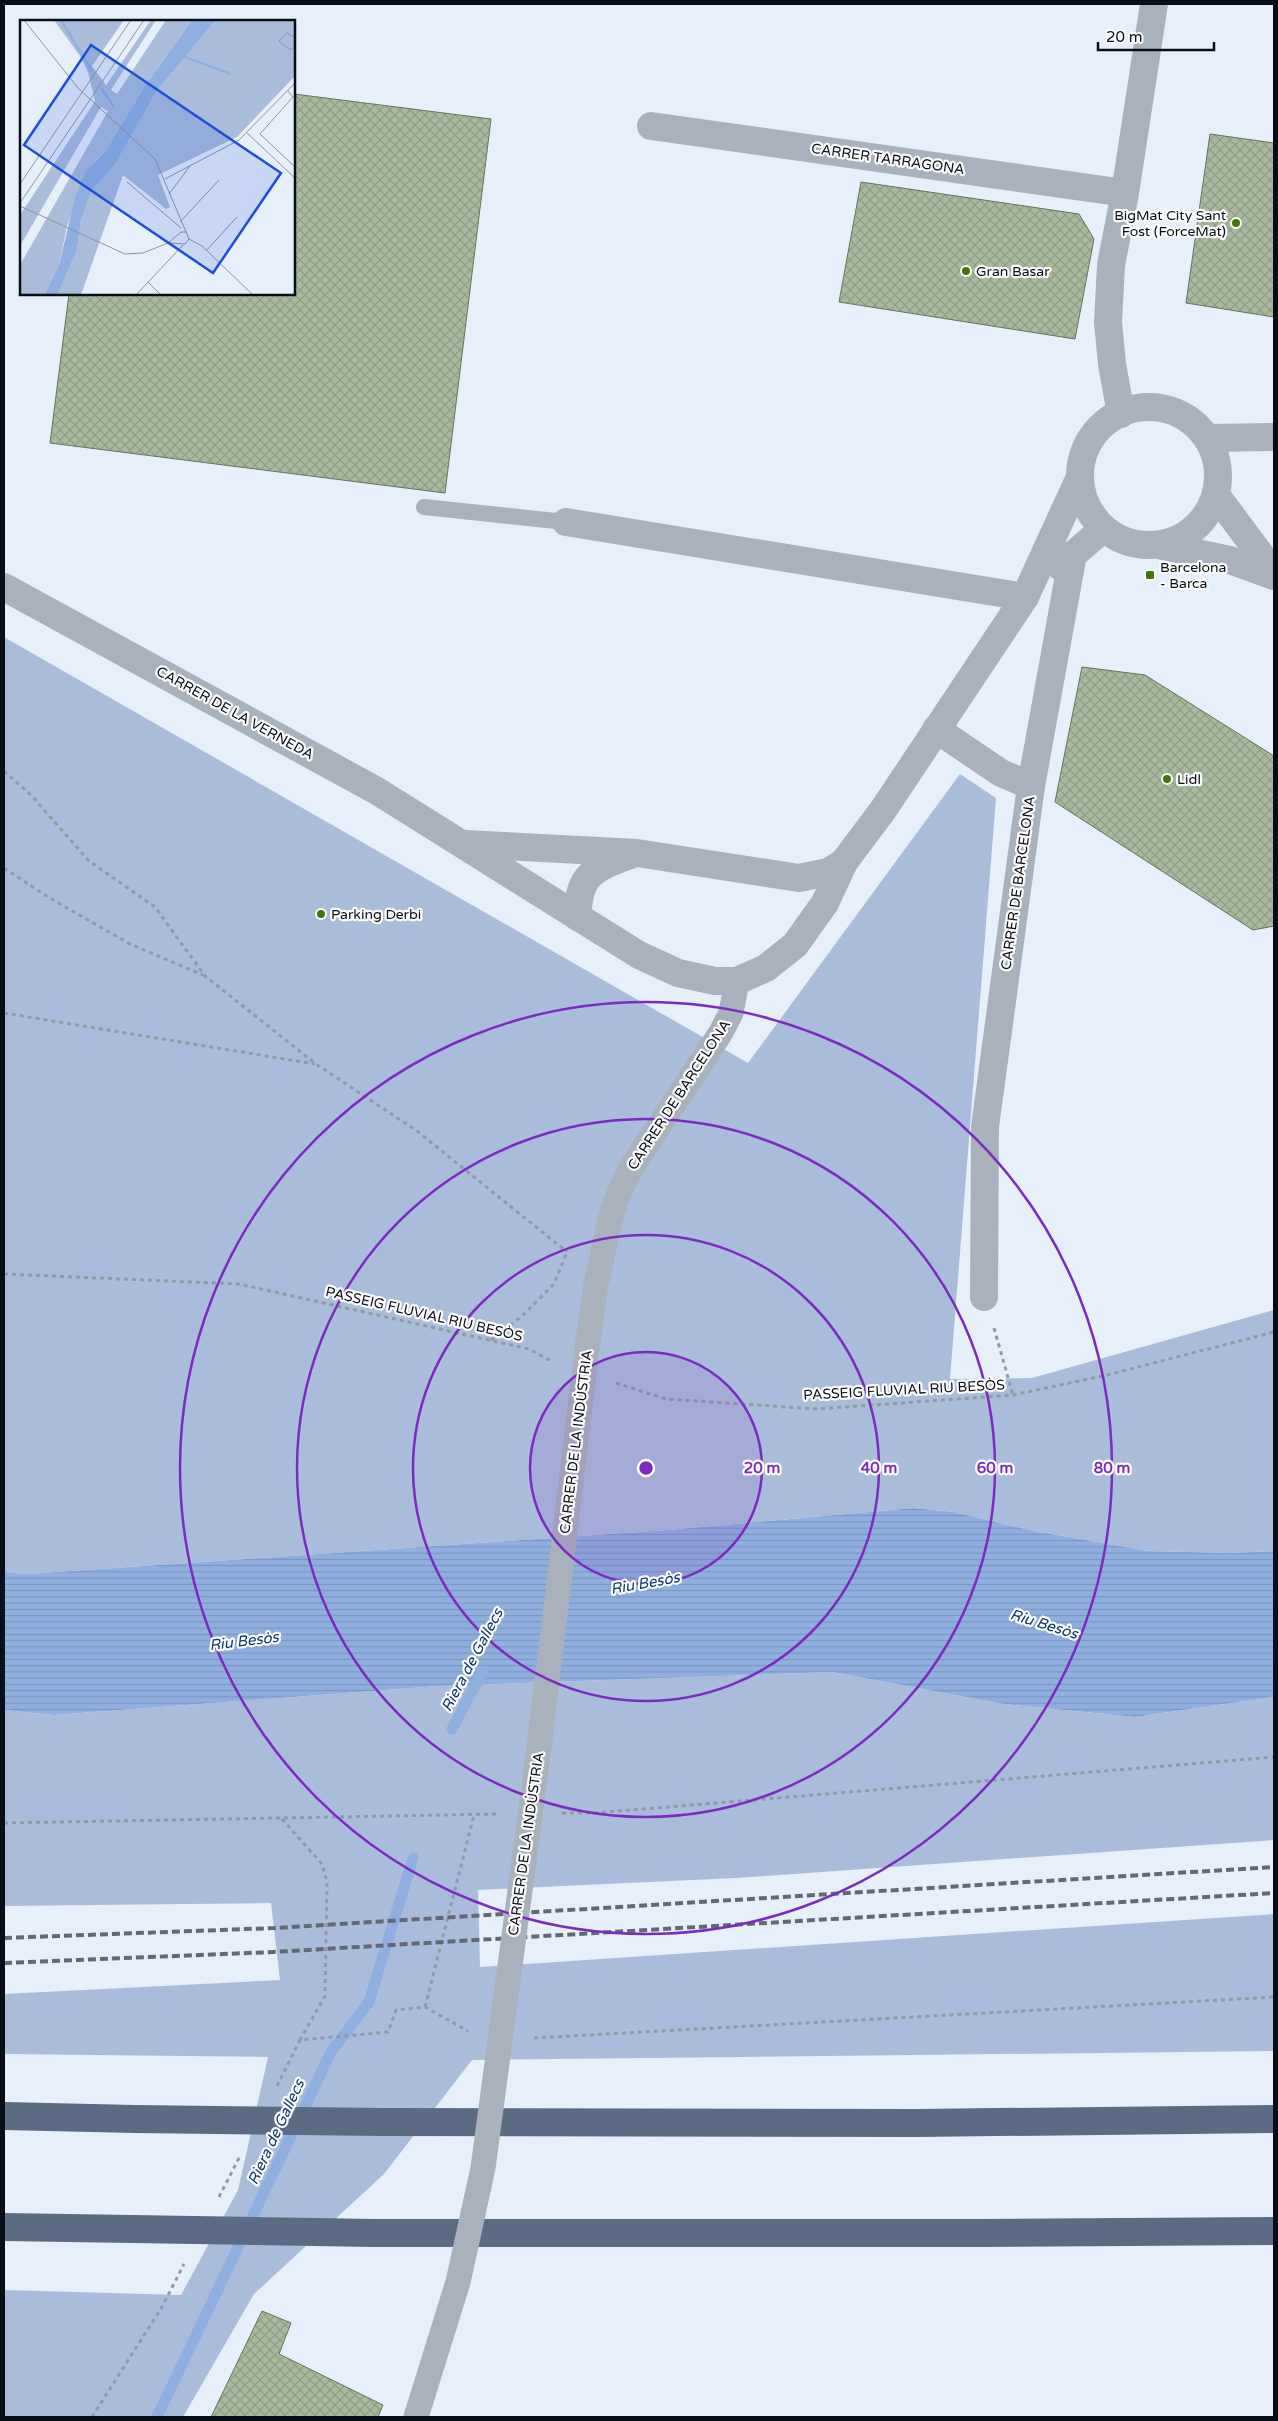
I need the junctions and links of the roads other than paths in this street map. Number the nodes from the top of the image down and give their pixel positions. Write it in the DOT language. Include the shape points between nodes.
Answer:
graph roads {
  1 [pos="1154,4"];
  2 [pos="651,126"];
  3 [pos="1125,193"];
  4 [pos="1121,414"];
  5 [pos="1274,437"];
  6 [pos="1207,438"];
  7 [pos="1080,477"];
  8 [pos="1216,495"];
  9 [pos="424,507"];
  10 [pos="566,522"];
  11 [pos="1103,530"];
  12 [pos="1157,545"];
  13 [pos="1073,554"];
  14 [pos="1274,574"];
  15 [pos="4,586"];
  16 [pos="1025,597"];
  17 [pos="936,729"];
  18 [pos="1031,786"];
  19 [pos="463,844"];
  20 [pos="636,852"];
  21 [pos="844,862"];
  22 [pos="578,917"];
  23 [pos="737,981"];
  24 [pos="601,1263"];
  25 [pos="984,1296"];
  26 [pos="4,2116"];
  27 [pos="1274,2119"];
  28 [pos="4,2227"];
  29 [pos="1274,2231"];
  30 [pos="416,2417"];
  1 -- 3 [label="street"];
  2 -- 3 [label="street, CARRER TARRAGONA"];
  3 -- 4 [label="street" via="1111,265 1108,322"];
  4 -- 6 [label="street" via="1136,408 1166,409 1188,419"];
  4 -- 7 [label="street" via="1096,432 1083,453"];
  5 -- 6 [label="street"];
  6 -- 8 [label="street" via="1217,459"];
  7 -- 11 [label="street" via="1085,501"];
  7 -- 16 [label="street"];
  8 -- 12 [label="street" via="1206,517 1180,538"];
  8 -- 14 [label="street"];
  9 -- 10 [label="lane"];
  10 -- 16 [label="street"];
  11 -- 12 [label="street" via="1133,543"];
  11 -- 13 [label="street"];
  12 -- 14 [label="street" via="1230,560"];
  13 -- 16 [label="street"];
  13 -- 18 [label="street, CARRER DE BARCELONA"];
  15 -- 19 [label="street, CARRER DE LA VERNEDA" via="377,791"];
  16 -- 17 [label="street"];
  17 -- 18 [label="street, CARRER DE BARCELONA" via="1001,773"];
  17 -- 21 [label="street"];
  18 -- 25 [label="street, CARRER DE BARCELONA" via="986,1127"];
  19 -- 20 [label="street, CARRER DE LA VERNEDA"];
  19 -- 22 [label="street, CARRER DE LA VERNEDA"];
  20 -- 21 [label="street, CARRER DE LA VERNEDA" via="799,878 828,872"];
  20 -- 22 [label="street" via="608,863 586,878 578,898"];
  21 -- 23 [label="street" via="825,903 795,945 766,968"];
  22 -- 23 [label="street, CARRER DE LA VERNEDA" via="639,955 678,973 715,981"];
  23 -- 24 [label="street, CARRER DE BARCELONA" via="731,1013 720,1034 620,1188 608,1222"];
  24 -- 30 [label="street, CARRER DE LA INDÚSTRIA, bridge" via="588,1341 538,1756 483,2168 458,2282"];
  26 -- 27 [label="highway, bridge" via="384,2122 917,2123"];
  28 -- 29 [label="highway, bridge" via="373,2233"];
}
